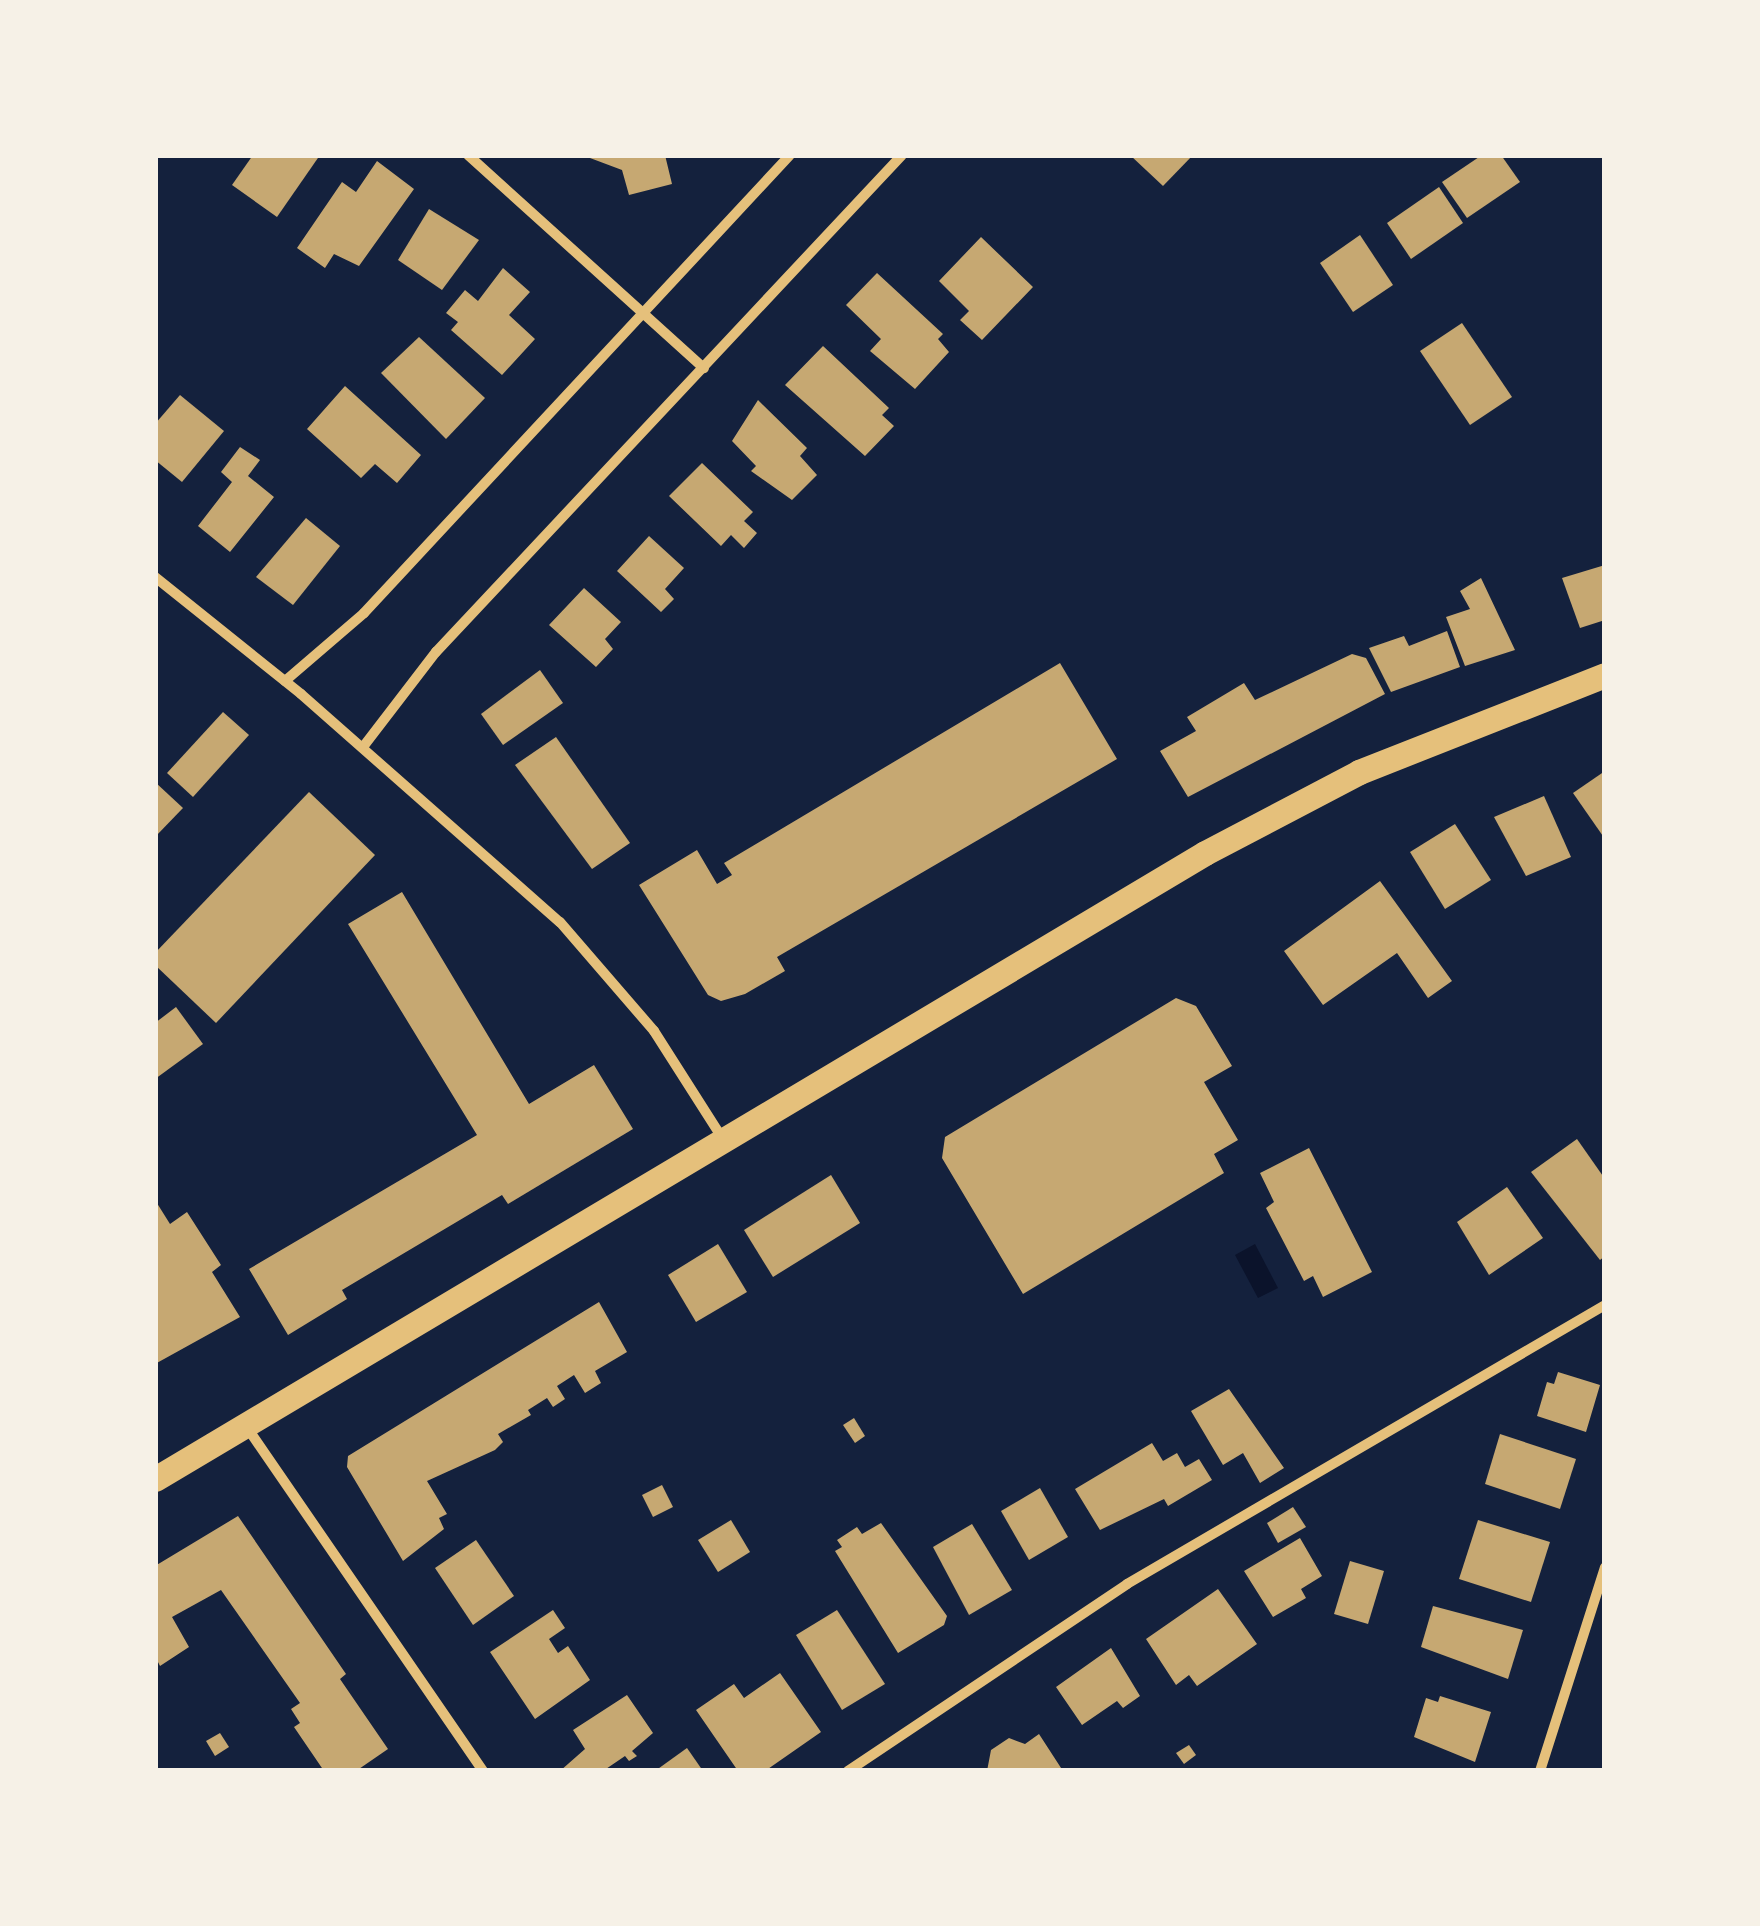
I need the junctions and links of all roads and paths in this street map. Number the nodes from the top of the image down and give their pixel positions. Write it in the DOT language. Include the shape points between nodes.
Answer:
graph roads {
  1 [pos="468,155"];
  2 [pos="790,155"];
  3 [pos="902,155"];
  4 [pos="638,312"];
  5 [pos="704,368"];
  6 [pos="155,577"];
  7 [pos="1605,675"];
  8 [pos="285,681"];
  9 [pos="363,747"];
  10 [pos="721,1136"];
  11 [pos="1605,1305"];
  12 [pos="246,1426"];
  13 [pos="155,1479"];
  14 [pos="1605,1567"];
  15 [pos="483,1771"];
  16 [pos="848,1771"];
  17 [pos="1540,1771"];
  1 -- 4 [label="street"];
  2 -- 4 [label="street"];
  3 -- 5 [label="street"];
  4 -- 5 [label="street"];
  4 -- 8 [label="street" via="364,613"];
  5 -- 9 [label="street" via="436,652"];
  6 -- 8 [label="street"];
  7 -- 10 [label="main road" via="1359,772 1205,852"];
  8 -- 9 [label="street"];
  9 -- 10 [label="street" via="560,922 654,1032"];
  10 -- 12 [label="main road"];
  11 -- 16 [label="street" via="1128,1584"];
  12 -- 13 [label="main road"];
  12 -- 15 [label="street"];
  14 -- 17 [label="street"];
}
